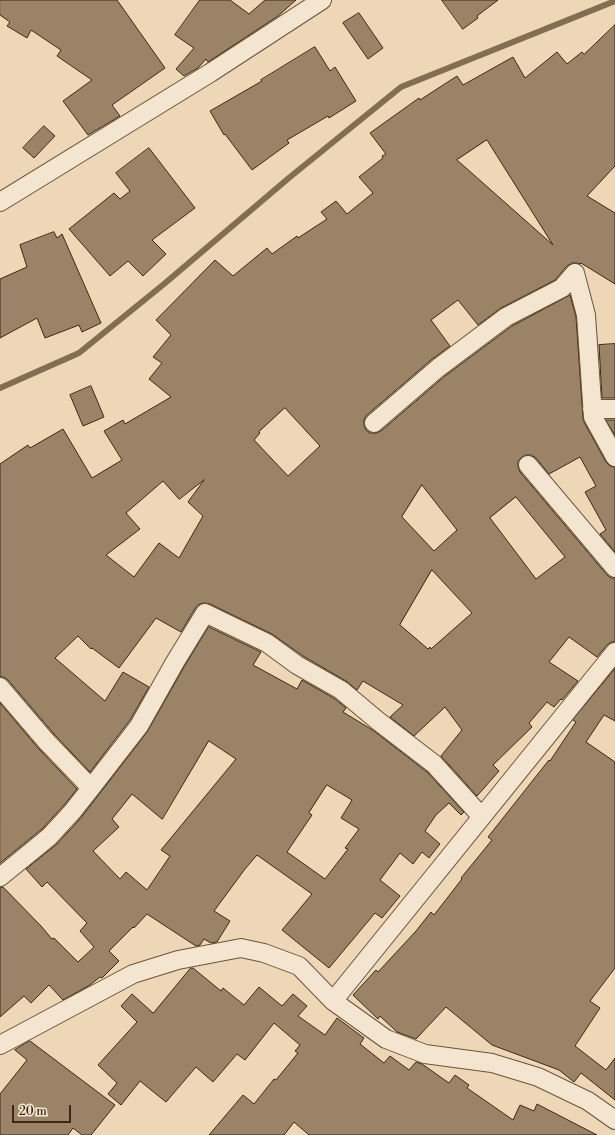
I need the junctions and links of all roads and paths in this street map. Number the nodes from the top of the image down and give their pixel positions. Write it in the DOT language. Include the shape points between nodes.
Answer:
graph roads {
  1 [pos="322,0"];
  2 [pos="1,200"];
  3 [pos="592,409"];
  4 [pos="615,409"];
  5 [pos="374,423"];
  6 [pos="615,457"];
  7 [pos="528,464"];
  8 [pos="615,568"];
  9 [pos="615,652"];
  10 [pos="0,687"];
  11 [pos="91,788"];
  12 [pos="481,816"];
  13 [pos="0,877"];
  14 [pos="333,1001"];
  15 [pos="3,1040"];
  16 [pos="615,1120"];
  1 -- 2 [label="street" via="210,73"];
  3 -- 4 [label="street"];
  3 -- 5 [label="street" via="586,315 576,274 562,288 499,322 438,368"];
  3 -- 6 [label="street" via="593,417"];
  7 -- 8 [label="street"];
  9 -- 12 [label="street"];
  10 -- 11 [label="street"];
  11 -- 12 [label="street" via="139,726 205,613 267,643 297,665 342,690 434,764"];
  11 -- 13 [label="street" via="49,837"];
  12 -- 14 [label="street"];
  14 -- 15 [label="street" via="299,966 264,953 241,948 178,960 133,974"];
  14 -- 16 [label="street" via="386,1039 425,1054 492,1063 538,1077 588,1102"];
}
